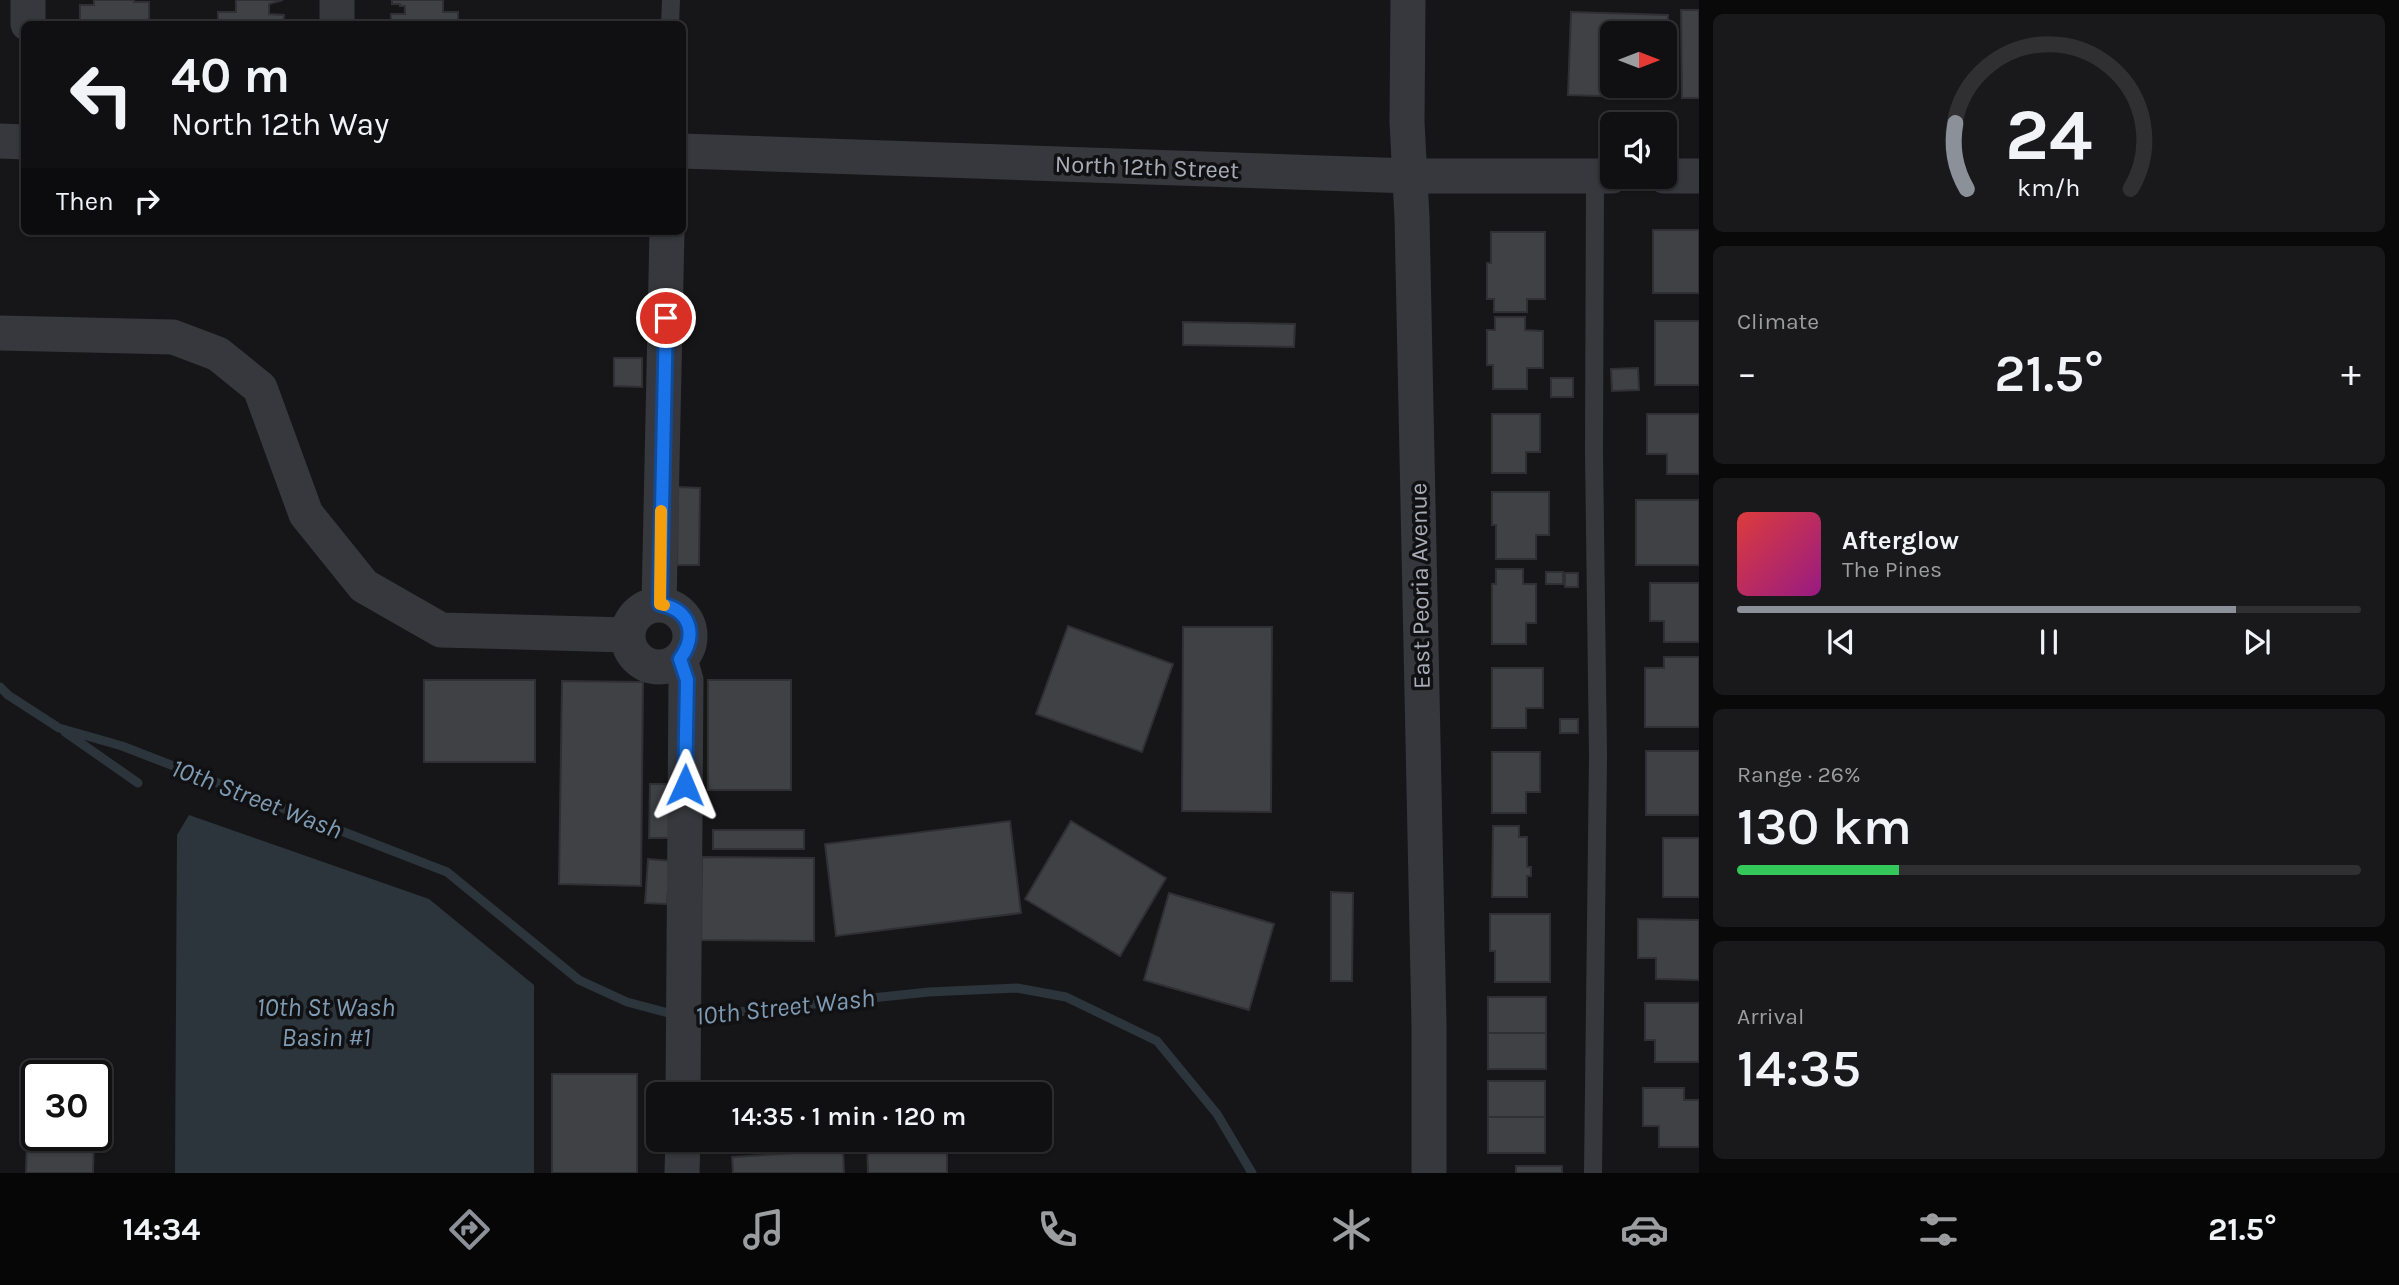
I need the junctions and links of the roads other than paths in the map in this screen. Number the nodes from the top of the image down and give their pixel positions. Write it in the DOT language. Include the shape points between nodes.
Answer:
graph roads {
  1 [pos="28,0"];
  2 [pos="337,0"];
  3 [pos="671,0"];
  4 [pos="1408,0"];
  5 [pos="28,21"];
  6 [pos="337,21"];
  7 [pos="670,21"];
  8 [pos="0,141"];
  9 [pos="21,142"];
  10 [pos="686,151"];
  11 [pos="1411,176"];
  12 [pos="1600,176"];
  13 [pos="1677,176"];
  14 [pos="1699,176"];
  15 [pos="1604,189"];
  16 [pos="667,235"];
  17 [pos="0,333"];
  18 [pos="660,604"];
  19 [pos="627,635"];
  20 [pos="680,659"];
  21 [pos="683,1082"];
  22 [pos="682,1152"];
  23 [pos="682,1173"];
  24 [pos="1429,1173"];
  25 [pos="1593,1173"];
  1 -- 5 [label="street"];
  2 -- 6 [label="street"];
  3 -- 7 [label="lane"];
  4 -- 11 [label="street, East Peoria Avenue"];
  8 -- 9 [label="street"];
  10 -- 11 [label="street, North 12th Street"];
  11 -- 12 [label="street, North 12th Street"];
  11 -- 24 [label="street, East Peoria Avenue"];
  13 -- 14 [label="street"];
  15 -- 25 [label="lane" via="1594,453 1598,756"];
  16 -- 18 [label="street"];
  17 -- 19 [label="street" via="173,337 218,354 260,388 306,513 364,586 441,630"];
  18 -- 19 [label="street" via="641,609"];
  18 -- 20 [label="street" via="679,611 690,629 687,650"];
  19 -- 20 [label="street" via="642,662 661,667"];
  20 -- 21 [label="street" via="687,680"];
  22 -- 23 [label="street"];
}
